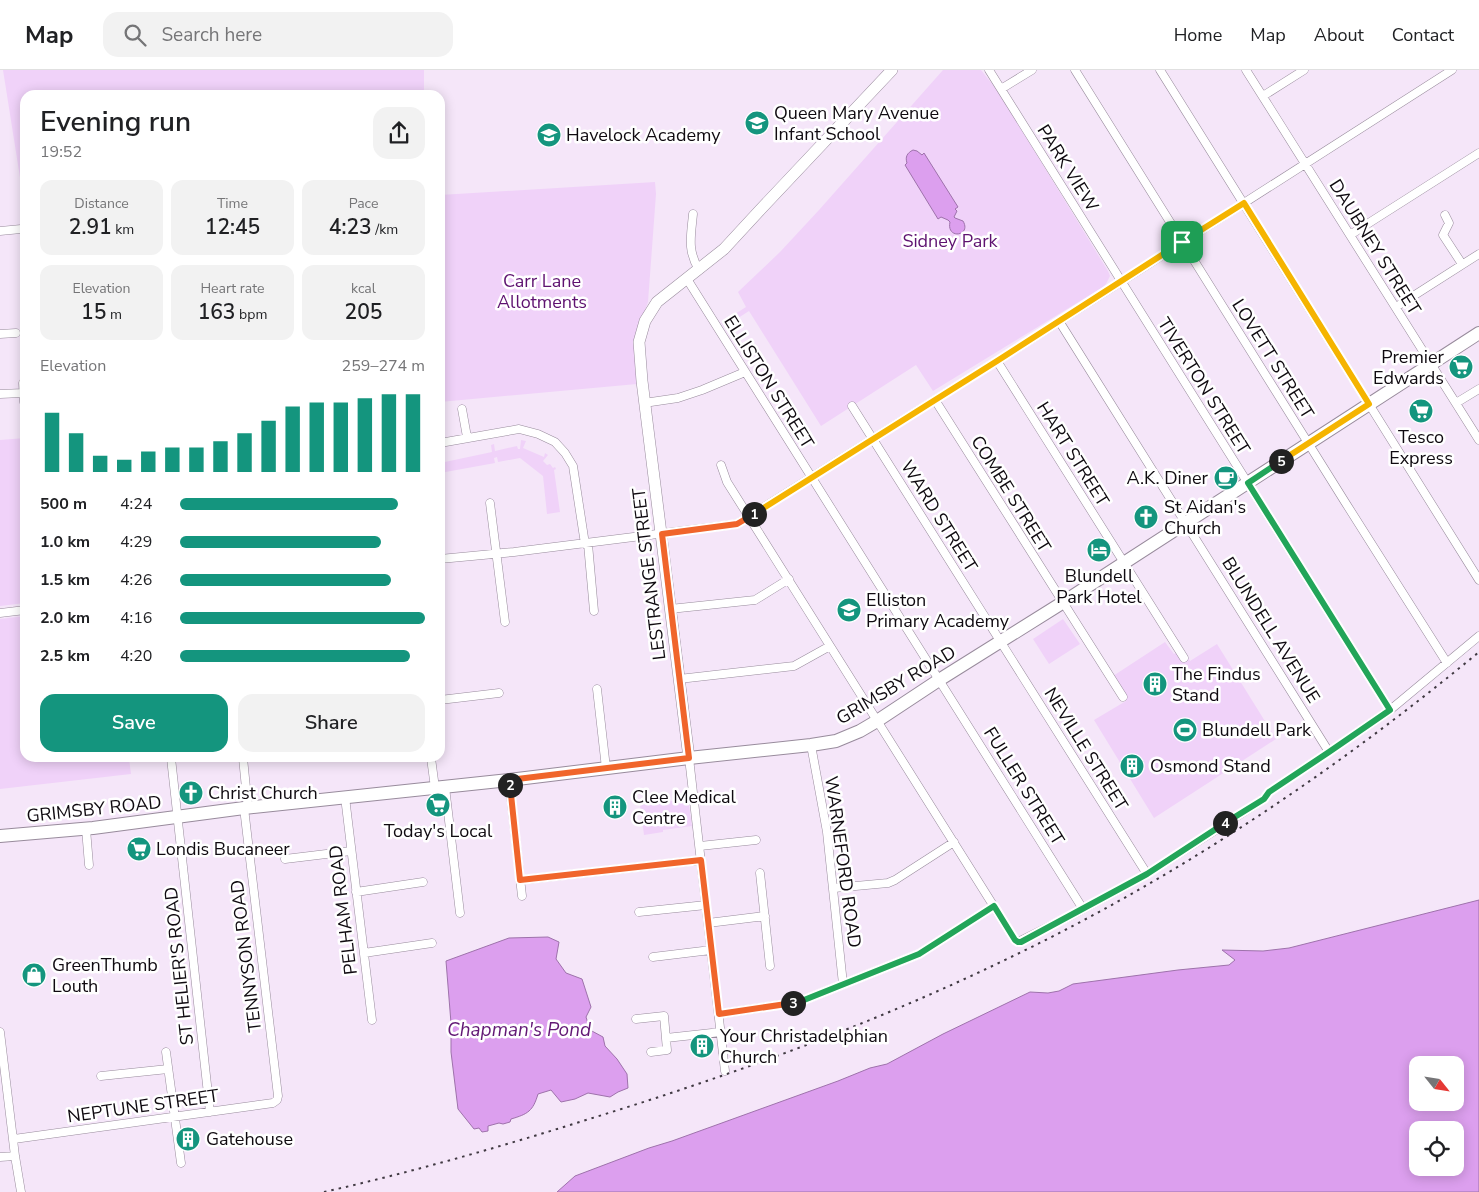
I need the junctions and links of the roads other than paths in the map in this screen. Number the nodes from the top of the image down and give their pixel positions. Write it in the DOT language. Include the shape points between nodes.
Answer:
graph roads {
  1 [pos="892,70"];
  2 [pos="989,70"];
  3 [pos="1032,70"];
  4 [pos="1075,70"];
  5 [pos="1160,70"];
  6 [pos="1246,70"];
  7 [pos="1304,70"];
  8 [pos="1452,70"];
  9 [pos="1001,89"];
  10 [pos="1263,96"];
  11 [pos="1479,153"];
  12 [pos="1305,164"];
  13 [pos="1244,203"];
  14 [pos="693,214"];
  15 [pos="1444,215"];
  16 [pos="20,229"];
  17 [pos="0,231"];
  18 [pos="1350,235"];
  19 [pos="1182,242"];
  20 [pos="1479,254"];
  21 [pos="1462,264"];
  22 [pos="699,270"];
  23 [pos="687,279"];
  24 [pos="1121,282"];
  25 [pos="1396,307"];
  26 [pos="1059,322"];
  27 [pos="16,333"];
  28 [pos="1479,333"];
  29 [pos="0,334"];
  30 [pos="997,361"];
  31 [pos="1432,364"];
  32 [pos="745,372"];
  33 [pos="1479,388"];
  34 [pos="20,392"];
  35 [pos="0,394"];
  36 [pos="935,400"];
  37 [pos="644,403"];
  38 [pos="1456,403"];
  39 [pos="1369,404"];
  40 [pos="852,406"];
  41 [pos="462,409"];
  42 [pos="467,438"];
  43 [pos="874,440"];
  44 [pos="1479,440"];
  45 [pos="445,442"];
  46 [pos="1308,443"];
  47 [pos="720,465"];
  48 [pos="812,478"];
  49 [pos="1248,483"];
  50 [pos="490,503"];
  51 [pos="750,517"];
  52 [pos="1185,522"];
  53 [pos="662,534"];
  54 [pos="586,544"];
  55 [pos="496,553"];
  56 [pos="445,558"];
  57 [pos="1124,563"];
  58 [pos="789,579"];
  59 [pos="1479,580"];
  60 [pos="1062,603"];
  61 [pos="670,609"];
  62 [pos="20,611"];
  63 [pos="594,611"];
  64 [pos="0,613"];
  65 [pos="505,622"];
  66 [pos="1479,636"];
  67 [pos="1001,642"];
  68 [pos="830,646"];
  69 [pos="1184,658"];
  70 [pos="1447,663"];
  71 [pos="679,679"];
  72 [pos="939,680"];
  73 [pos="597,689"];
  74 [pos="499,693"];
  75 [pos="1123,697"];
  76 [pos="445,699"];
  77 [pos="1390,710"];
  78 [pos="877,721"];
  79 [pos="811,745"];
  80 [pos="1329,752"];
  81 [pos="689,758"];
  82 [pos="171,762"];
  83 [pos="243,762"];
  84 [pos="432,762"];
  85 [pos="606,768"];
  86 [pos="509,780"];
  87 [pos="440,787"];
  88 [pos="345,797"];
  89 [pos="246,808"];
  90 [pos="178,817"];
  91 [pos="86,829"];
  92 [pos="0,836"];
  93 [pos="756,840"];
  94 [pos="954,842"];
  95 [pos="700,846"];
  96 [pos="352,852"];
  97 [pos="285,859"];
  98 [pos="701,860"];
  99 [pos="89,865"];
  100 [pos="760,873"];
  101 [pos="1147,874"];
  102 [pos="520,880"];
  103 [pos="423,882"];
  104 [pos="834,888"];
  105 [pos="356,892"];
  106 [pos="522,896"];
  107 [pos="706,905"];
  108 [pos="994,906"];
  109 [pos="1083,909"];
  110 [pos="460,912"];
  111 [pos="639,912"];
  112 [pos="765,916"];
  113 [pos="708,923"];
  114 [pos="432,943"];
  115 [pos="711,950"];
  116 [pos="364,953"];
  117 [pos="653,957"];
  118 [pos="770,966"];
  119 [pos="843,984"];
  120 [pos="719,1014"];
  121 [pos="636,1019"];
  122 [pos="372,1020"];
  123 [pos="0,1032"];
  124 [pos="721,1032"];
  125 [pos="666,1038"];
  126 [pos="166,1052"];
  127 [pos="651,1052"];
  128 [pos="168,1069"];
  129 [pos="725,1071"];
  130 [pos="101,1076"];
  131 [pos="3,1088"];
  132 [pos="277,1100"];
  133 [pos="210,1112"];
  134 [pos="175,1117"];
  135 [pos="14,1139"];
  136 [pos="15,1156"];
  137 [pos="0,1157"];
  138 [pos="181,1164"];
  139 [pos="21,1192"];
  1 -- 22 [label="street" via="724,249"];
  2 -- 9 [label="street, PARK VIEW"];
  3 -- 9 [label="street"];
  4 -- 19 [label="street, LOVETT STREET"];
  5 -- 13 [label="street"];
  6 -- 10 [label="street, DAUBNEY STREET"];
  7 -- 10 [label="street"];
  8 -- 12 [label="street"];
  9 -- 24 [label="street, PARK VIEW"];
  10 -- 12 [label="street, DAUBNEY STREET"];
  11 -- 18 [label="street"];
  12 -- 13 [label="street"];
  12 -- 18 [label="street, DAUBNEY STREET"];
  13 -- 19 [label="street"];
  13 -- 39 [label="street"];
  14 -- 22 [label="street" via="690,246"];
  15 -- 21 [label="street" via="1449,223 1443,235"];
  16 -- 17 [label="street"];
  18 -- 25 [label="street, DAUBNEY STREET"];
  19 -- 24 [label="street"];
  19 -- 46 [label="street, LOVETT STREET"];
  20 -- 21 [label="street"];
  21 -- 25 [label="street"];
  22 -- 23 [label="street"];
  23 -- 32 [label="street, ELLISTON STREET"];
  23 -- 37 [label="street, LESTRANGE STREET" via="657,302 645,321 639,342"];
  24 -- 26 [label="street"];
  24 -- 49 [label="street, TIVERTON STREET"];
  25 -- 31 [label="street, DAUBNEY STREET"];
  26 -- 30 [label="street"];
  26 -- 52 [label="street, BLUNDELL AVENUE"];
  27 -- 29 [label="street"];
  28 -- 31 [label="main road, GRIMSBY ROAD"];
  30 -- 36 [label="street"];
  30 -- 57 [label="street, HART STREET"];
  31 -- 38 [label="street, DAUBNEY STREET"];
  31 -- 39 [label="main road, GRIMSBY ROAD"];
  32 -- 37 [label="street" via="678,398"];
  32 -- 48 [label="street, ELLISTON STREET"];
  33 -- 38 [label="street"];
  34 -- 35 [label="street"];
  36 -- 43 [label="street"];
  36 -- 60 [label="street, COMBE STREET"];
  37 -- 53 [label="street, LESTRANGE STREET"];
  38 -- 44 [label="street, DAUBNEY STREET"];
  39 -- 46 [label="main road, GRIMSBY ROAD"];
  39 -- 59 [label="street"];
  40 -- 43 [label="street, WARD STREET"];
  41 -- 42 [label="street"];
  42 -- 45 [label="street"];
  42 -- 54 [label="street" via="520,429 555,442 573,466"];
  43 -- 48 [label="street"];
  43 -- 67 [label="street, WARD STREET"];
  46 -- 49 [label="main road, GRIMSBY ROAD"];
  46 -- 70 [label="street, LOVETT STREET"];
  47 -- 51 [label="street"];
  48 -- 51 [label="street"];
  48 -- 72 [label="street, ELLISTON STREET"];
  49 -- 52 [label="main road, GRIMSBY ROAD"];
  49 -- 77 [label="street, TIVERTON STREET"];
  50 -- 55 [label="street"];
  51 -- 53 [label="street" via="737,524"];
  51 -- 58 [label="street"];
  52 -- 57 [label="main road, GRIMSBY ROAD"];
  52 -- 80 [label="street, BLUNDELL AVENUE"];
  53 -- 54 [label="street"];
  53 -- 61 [label="street, LESTRANGE STREET"];
  54 -- 55 [label="street"];
  54 -- 63 [label="street"];
  55 -- 56 [label="street"];
  55 -- 65 [label="street"];
  57 -- 60 [label="main road, GRIMSBY ROAD"];
  57 -- 69 [label="street, HART STREET"];
  58 -- 61 [label="street" via="755,600"];
  58 -- 68 [label="street"];
  60 -- 67 [label="main road, GRIMSBY ROAD"];
  60 -- 75 [label="street, COMBE STREET"];
  61 -- 71 [label="street, LESTRANGE STREET"];
  62 -- 64 [label="street"];
  66 -- 70 [label="street"];
  67 -- 72 [label="main road, GRIMSBY ROAD"];
  67 -- 101 [label="street, NEVILLE STREET"];
  68 -- 71 [label="street" via="794,666"];
  68 -- 78 [label="street"];
  70 -- 77 [label="street"];
  71 -- 81 [label="street, LESTRANGE STREET"];
  72 -- 78 [label="main road, GRIMSBY ROAD"];
  72 -- 109 [label="street, FULLER STREET"];
  73 -- 85 [label="street"];
  74 -- 76 [label="street"];
  77 -- 80 [label="street"];
  78 -- 79 [label="main road, GRIMSBY ROAD" via="860,732"];
  78 -- 94 [label="street"];
  79 -- 81 [label="main road, GRIMSBY ROAD"];
  79 -- 104 [label="street, WARNEFORD ROAD"];
  80 -- 101 [label="street" via="1269,792 1264,799"];
  81 -- 85 [label="main road, GRIMSBY ROAD"];
  81 -- 95 [label="street"];
  82 -- 90 [label="street, ST HELIER'S ROAD"];
  83 -- 89 [label="street, TENNYSON ROAD"];
  84 -- 87 [label="street"];
  85 -- 86 [label="main road, GRIMSBY ROAD"];
  86 -- 87 [label="main road, GRIMSBY ROAD"];
  86 -- 102 [label="street"];
  87 -- 88 [label="main road, GRIMSBY ROAD"];
  87 -- 110 [label="street"];
  88 -- 89 [label="main road, GRIMSBY ROAD"];
  88 -- 96 [label="street, PELHAM ROAD"];
  89 -- 90 [label="main road, GRIMSBY ROAD"];
  89 -- 132 [label="street, TENNYSON ROAD"];
  90 -- 91 [label="main road, GRIMSBY ROAD"];
  90 -- 133 [label="street, ST HELIER'S ROAD"];
  91 -- 92 [label="main road, GRIMSBY ROAD"];
  91 -- 99 [label="street"];
  93 -- 95 [label="street"];
  94 -- 104 [label="street" via="888,883"];
  94 -- 108 [label="street"];
  95 -- 98 [label="street"];
  96 -- 97 [label="street"];
  96 -- 105 [label="street, PELHAM ROAD"];
  98 -- 102 [label="street"];
  98 -- 107 [label="street"];
  100 -- 112 [label="street"];
  101 -- 109 [label="street"];
  102 -- 106 [label="street"];
  103 -- 105 [label="street"];
  104 -- 119 [label="street, WARNEFORD ROAD"];
  105 -- 116 [label="street, PELHAM ROAD"];
  107 -- 111 [label="street"];
  107 -- 113 [label="street"];
  108 -- 109 [label="street" via="1018,942"];
  108 -- 119 [label="street" via="919,954"];
  112 -- 113 [label="street"];
  112 -- 118 [label="street"];
  113 -- 115 [label="street"];
  114 -- 116 [label="street"];
  115 -- 117 [label="street"];
  115 -- 120 [label="street"];
  116 -- 122 [label="street, PELHAM ROAD"];
  119 -- 120 [label="street" via="799,1002"];
  120 -- 124 [label="street"];
  121 -- 125 [label="street" via="664,1016"];
  123 -- 131 [label="street"];
  124 -- 125 [label="street"];
  124 -- 129 [label="street"];
  125 -- 127 [label="street" via="668,1050"];
  126 -- 128 [label="street"];
  128 -- 130 [label="street"];
  128 -- 134 [label="street"];
  131 -- 135 [label="street"];
  132 -- 133 [label="street, NEPTUNE STREET"];
  133 -- 134 [label="street, NEPTUNE STREET"];
  134 -- 135 [label="street, NEPTUNE STREET"];
  134 -- 138 [label="street"];
  135 -- 136 [label="street"];
  136 -- 137 [label="street"];
  136 -- 139 [label="street"];
}
